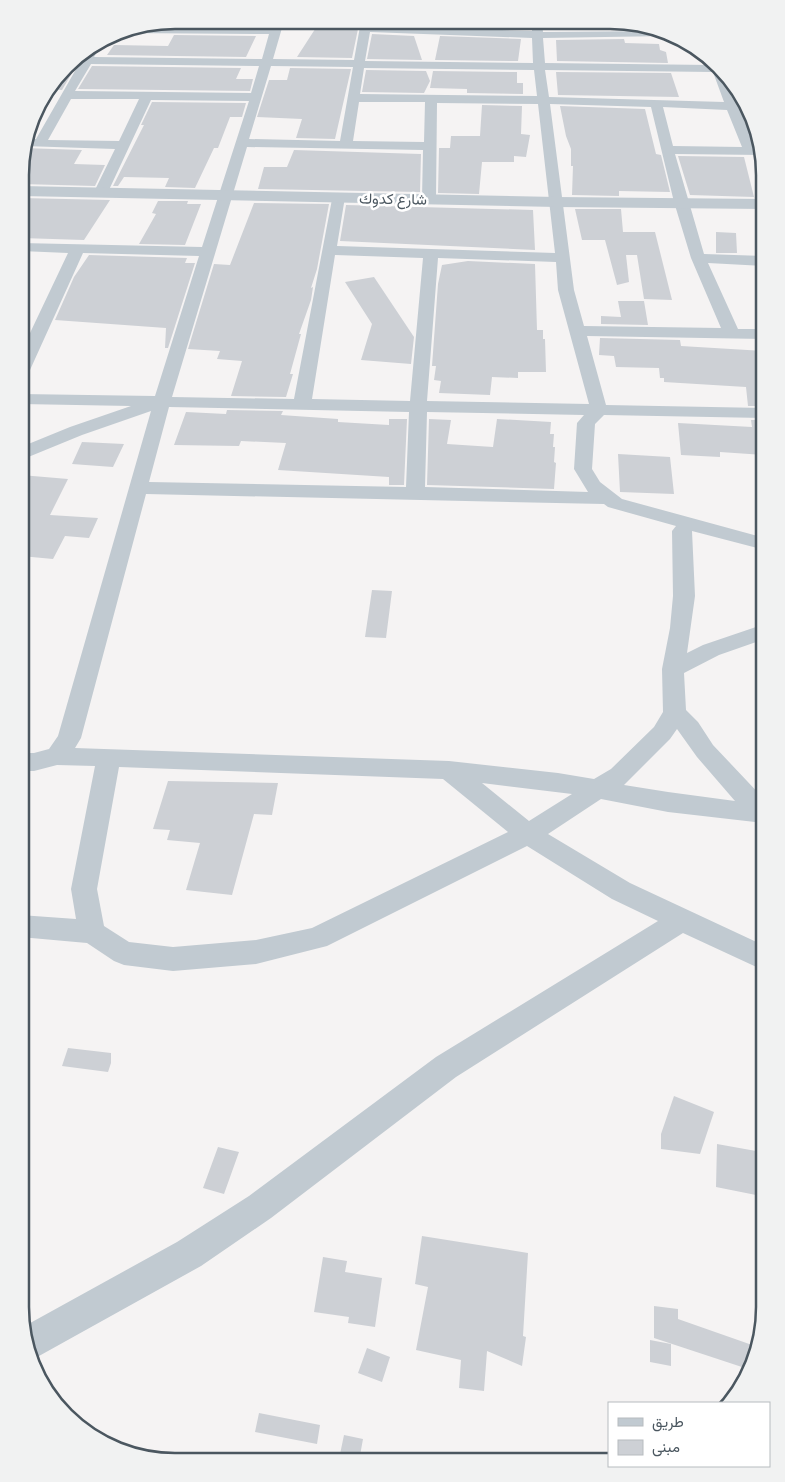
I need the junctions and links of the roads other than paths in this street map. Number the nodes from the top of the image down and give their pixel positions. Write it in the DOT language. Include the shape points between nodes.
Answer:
graph roads {
  1 [pos="277,29"];
  2 [pos="364,29"];
  3 [pos="538,29"];
  4 [pos="553,29"];
  5 [pos="645,35"];
  6 [pos="652,35"];
  7 [pos="89,56"];
  8 [pos="86,61"];
  9 [pos="266,63"];
  10 [pos="358,64"];
  11 [pos="539,66"];
  12 [pos="709,67"];
  13 [pos="724,82"];
  14 [pos="67,94"];
  15 [pos="147,96"];
  16 [pos="256,97"];
  17 [pos="353,98"];
  18 [pos="431,99"];
  19 [pos="543,100"];
  20 [pos="656,103"];
  21 [pos="732,106"];
  22 [pos="33,143"];
  23 [pos="40,143"];
  24 [pos="241,143"];
  25 [pos="124,145"];
  26 [pos="346,145"];
  27 [pos="430,146"];
  28 [pos="753,148"];
  29 [pos="668,150"];
  30 [pos="754,151"];
  31 [pos="29,191"];
  32 [pos="101,192"];
  33 [pos="226,195"];
  34 [pos="338,196"];
  35 [pos="429,198"];
  36 [pos="557,202"];
  37 [pos="681,202"];
  38 [pos="756,204"];
  39 [pos="29,247"];
  40 [pos="78,248"];
  41 [pos="330,250"];
  42 [pos="208,252"];
  43 [pos="431,253"];
  44 [pos="562,258"];
  45 [pos="698,258"];
  46 [pos="756,261"];
  47 [pos="29,326"];
  48 [pos="41,327"];
  49 [pos="577,331"];
  50 [pos="732,334"];
  51 [pos="756,334"];
  52 [pos="29,353"];
  53 [pos="29,399"];
  54 [pos="162,402"];
  55 [pos="302,404"];
  56 [pos="418,406"];
  57 [pos="599,410"];
  58 [pos="756,413"];
  59 [pos="29,451"];
  60 [pos="138,488"];
  61 [pos="415,493"];
  62 [pos="608,498"];
  63 [pos="687,524"];
  64 [pos="756,542"];
  65 [pos="756,634"];
  66 [pos="673,668"];
  67 [pos="674,712"];
  68 [pos="57,756"];
  69 [pos="109,758"];
  70 [pos="29,762"];
  71 [pos="449,770"];
  72 [pos="596,788"];
  73 [pos="756,807"];
  74 [pos="756,814"];
  75 [pos="528,834"];
  76 [pos="682,920"];
  77 [pos="29,927"];
  78 [pos="92,932"];
  79 [pos="756,955"];
  80 [pos="33,1341"];
  1 -- 9 [label="street"];
  2 -- 10 [label="street"];
  3 -- 11 [label="street"];
  4 -- 5 [label="street"];
  5 -- 6 [label="street"];
  7 -- 8 [label="street"];
  8 -- 9 [label="street"];
  8 -- 14 [label="street"];
  9 -- 10 [label="street"];
  9 -- 16 [label="street"];
  10 -- 11 [label="street"];
  10 -- 17 [label="street"];
  11 -- 12 [label="street"];
  11 -- 19 [label="street"];
  13 -- 21 [label="street"];
  14 -- 15 [label="street"];
  14 -- 23 [label="street"];
  15 -- 16 [label="street"];
  15 -- 25 [label="street"];
  16 -- 24 [label="street"];
  17 -- 18 [label="street"];
  17 -- 26 [label="street"];
  18 -- 19 [label="street"];
  18 -- 27 [label="street"];
  19 -- 20 [label="street"];
  19 -- 36 [label="street"];
  20 -- 21 [label="street"];
  20 -- 29 [label="street"];
  21 -- 28 [label="street"];
  22 -- 23 [label="street"];
  23 -- 25 [label="street"];
  24 -- 26 [label="street"];
  24 -- 33 [label="street"];
  25 -- 32 [label="street"];
  26 -- 27 [label="street"];
  27 -- 35 [label="street"];
  29 -- 30 [label="street"];
  29 -- 37 [label="street"];
  31 -- 32 [label="street, شارع كدوك"];
  32 -- 33 [label="street, شارع كدوك"];
  33 -- 34 [label="street, شارع كدوك"];
  33 -- 42 [label="street"];
  34 -- 35 [label="street, شارع كدوك"];
  34 -- 41 [label="street"];
  35 -- 36 [label="street, شارع كدوك"];
  36 -- 37 [label="street, شارع كدوك"];
  36 -- 44 [label="street"];
  37 -- 38 [label="street, شارع كدوك"];
  37 -- 45 [label="street"];
  39 -- 40 [label="street"];
  40 -- 42 [label="street"];
  40 -- 48 [label="street"];
  41 -- 43 [label="street"];
  41 -- 55 [label="street"];
  42 -- 54 [label="street"];
  43 -- 44 [label="street"];
  43 -- 56 [label="street"];
  44 -- 49 [label="street" via="566,290"];
  45 -- 46 [label="street"];
  45 -- 50 [label="street"];
  47 -- 48 [label="street"];
  48 -- 52 [label="street"];
  49 -- 50 [label="street"];
  49 -- 57 [label="street"];
  50 -- 51 [label="street"];
  53 -- 54 [label="street"];
  54 -- 55 [label="street"];
  54 -- 59 [label="street"];
  54 -- 60 [label="street"];
  55 -- 56 [label="street"];
  56 -- 57 [label="street"];
  56 -- 61 [label="street"];
  57 -- 58 [label="street"];
  57 -- 62 [label="street" via="586,423 583,469 593,486"];
  60 -- 61 [label="street"];
  60 -- 68 [label="street" via="69,738"];
  61 -- 62 [label="street"];
  62 -- 63 [label="street" via="615,503"];
  63 -- 64 [label="street"];
  63 -- 66 [label="street" via="682,531 684,596"];
  65 -- 66 [label="street"];
  66 -- 67 [label="street"];
  67 -- 72 [label="street" via="662,732 620,775"];
  67 -- 73 [label="street"];
  68 -- 69 [label="street"];
  68 -- 70 [label="street"];
  69 -- 71 [label="street"];
  69 -- 78 [label="street" via="84,889"];
  71 -- 72 [label="street"];
  71 -- 75 [label="street"];
  72 -- 74 [label="street"];
  72 -- 75 [label="street"];
  75 -- 76 [label="street" via="621,891"];
  75 -- 78 [label="street" via="317,938 256,952 173,958 124,953"];
  76 -- 79 [label="street"];
  76 -- 80 [label="street" via="446,1067 260,1208 197,1249"];
  77 -- 78 [label="street"];
}
